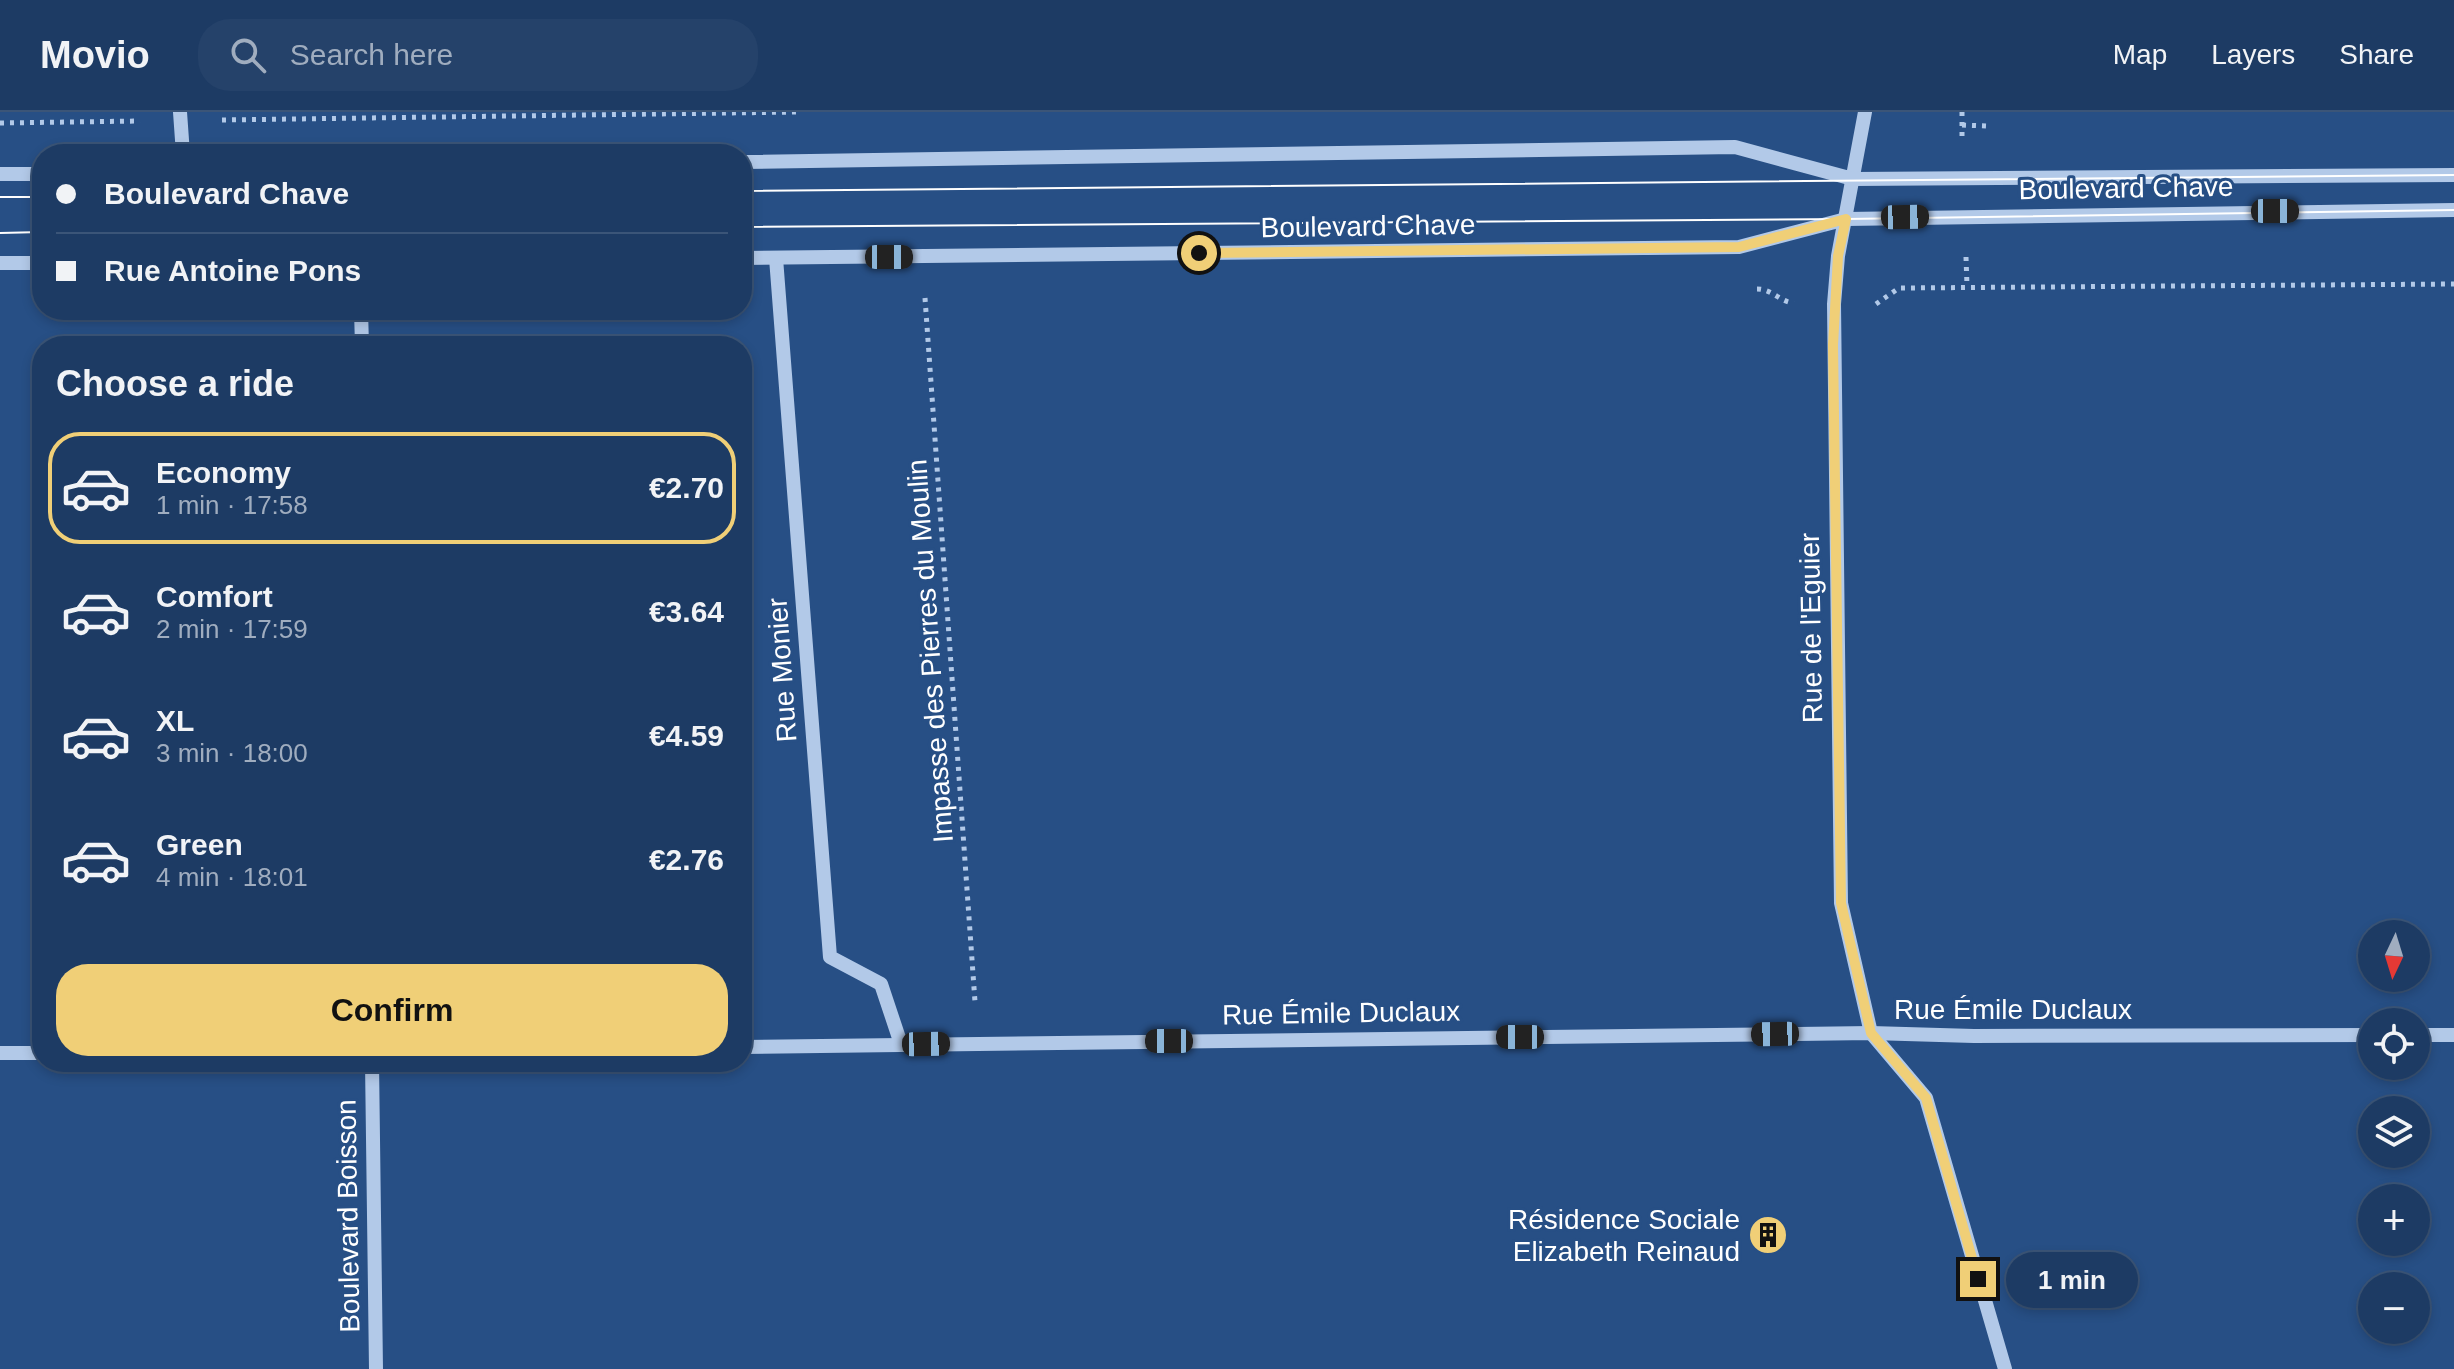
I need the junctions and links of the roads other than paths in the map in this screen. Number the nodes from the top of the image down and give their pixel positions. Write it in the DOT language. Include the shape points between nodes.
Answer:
graph roads {
  1 [pos="1865,112"];
  2 [pos="181,116"];
  3 [pos="182,144"];
  4 [pos="752,162"];
  5 [pos="0,174"];
  6 [pos="32,174"];
  7 [pos="2454,175"];
  8 [pos="1853,179"];
  9 [pos="2454,210"];
  10 [pos="1846,219"];
  11 [pos="752,258"];
  12 [pos="776,258"];
  13 [pos="0,263"];
  14 [pos="32,263"];
  15 [pos="1871,1033"];
  16 [pos="2358,1035"];
  17 [pos="2430,1035"];
  18 [pos="2454,1035"];
  19 [pos="901,1044"];
  20 [pos="752,1047"];
  21 [pos="0,1053"];
  22 [pos="32,1053"];
  23 [pos="372,1072"];
  24 [pos="376,1369"];
  25 [pos="2005,1369"];
  1 -- 8 [label="street"];
  2 -- 3 [label="street"];
  4 -- 8 [label="street, Boulevard Chave" via="1735,147"];
  5 -- 6 [label="street"];
  7 -- 8 [label="street, Boulevard Chave"];
  8 -- 10 [label="street"];
  9 -- 10 [label="street, Boulevard Chave"];
  10 -- 12 [label="street, Boulevard Chave" via="1739,247"];
  10 -- 15 [label="street, Rue de l'Eguier" via="1838,256 1833,345 1841,903"];
  11 -- 12 [label="street, Boulevard Chave"];
  12 -- 19 [label="street, Rue Monier" via="830,957 881,984"];
  13 -- 14 [label="street"];
  15 -- 16 [label="street, Rue Émile Duclaux"];
  15 -- 19 [label="street, Rue Émile Duclaux"];
  15 -- 25 [label="street" via="1926,1098"];
  17 -- 18 [label="street"];
  19 -- 20 [label="street, Rue Émile Duclaux"];
  21 -- 22 [label="street"];
  23 -- 24 [label="street, Boulevard Boisson"];
}
